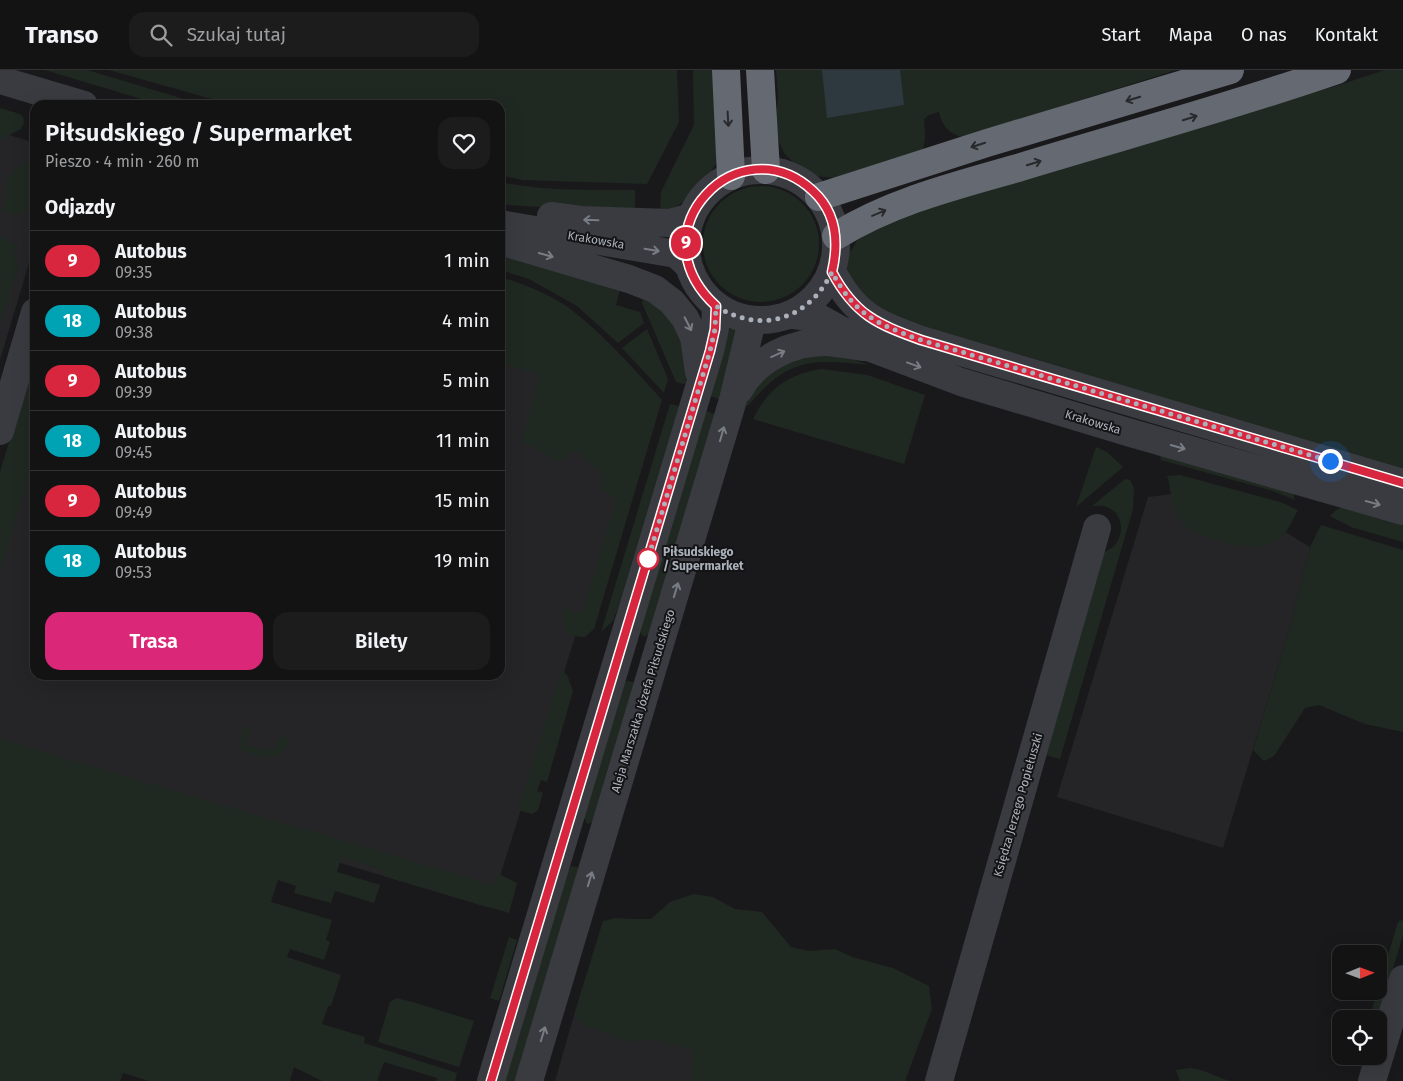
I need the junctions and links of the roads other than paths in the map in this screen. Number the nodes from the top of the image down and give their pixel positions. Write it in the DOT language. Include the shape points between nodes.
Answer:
graph roads {
  1 [pos="726,70"];
  2 [pos="760,70"];
  3 [pos="1230,70"];
  4 [pos="1337,70"];
  5 [pos="0,80"];
  6 [pos="67,100"];
  7 [pos="766,170"];
  8 [pos="732,176"];
  9 [pos="819,197"];
  10 [pos="505,210"];
  11 [pos="691,217"];
  12 [pos="505,225"];
  13 [pos="836,236"];
  14 [pos="505,242"];
  15 [pos="688,264"];
  16 [pos="832,272"];
  17 [pos="716,306"];
  18 [pos="792,315"];
  19 [pos="752,321"];
  20 [pos="30,329"];
  21 [pos="868,347"];
  22 [pos="701,381"];
  23 [pos="733,400"];
  24 [pos="0,432"];
  25 [pos="1276,444"];
  26 [pos="1298,480"];
  27 [pos="1403,483"];
  28 [pos="1403,511"];
  29 [pos="1097,528"];
  30 [pos="1403,979"];
  31 [pos="491,1081"];
  32 [pos="529,1081"];
  33 [pos="939,1081"];
  34 [pos="1372,1081"];
  1 -- 8 [label="highway, one-way"];
  2 -- 7 [label="highway"];
  3 -- 9 [label="highway, one-way" via="987,142"];
  13 -- 4 [label="highway, one-way" via="877,214 956,186 1217,110"];
  5 -- 6 [label="street"];
  7 -- 8 [label="street"];
  7 -- 9 [label="street" via="786,174 804,183"];
  8 -- 11 [label="street" via="714,186 700,200"];
  9 -- 13 [label="street" via="833,222"];
  11 -- 10 [label="street, Krakowska, one-way" via="670,223 581,220"];
  11 -- 15 [label="street" via="686,232"];
  12 -- 15 [label="street, Krakowska, one-way" via="676,254"];
  13 -- 16 [label="street"];
  14 -- 22 [label="street, one-way" via="655,289 685,318 694,337"];
  15 -- 17 [label="street" via="703,294"];
  16 -- 18 [label="street" via="816,297"];
  16 -- 25 [label="street" via="854,306 884,326 931,343"];
  17 -- 19 [label="street"];
  17 -- 22 [label="street" via="715,329"];
  18 -- 19 [label="street"];
  18 -- 21 [label="street, Krakowska" via="821,319"];
  19 -- 23 [label="street, Aleja Marszałka Józefa Piłsudskiego"];
  20 -- 24 [label="street"];
  23 -- 21 [label="street, one-way" via="745,378 758,364 776,353 826,342"];
  21 -- 26 [label="street, Krakowska, one-way" via="961,382"];
  22 -- 31 [label="street"];
  32 -- 23 [label="street, Aleja Marszałka Józefa Piłsudskiego, one-way"];
  25 -- 26 [label="street" via="1292,464"];
  25 -- 27 [label="street"];
  26 -- 28 [label="street, Krakowska, one-way"];
  29 -- 33 [label="street, Księdza Jerzego Popiełuszki"];
  30 -- 34 [label="street"];
}
